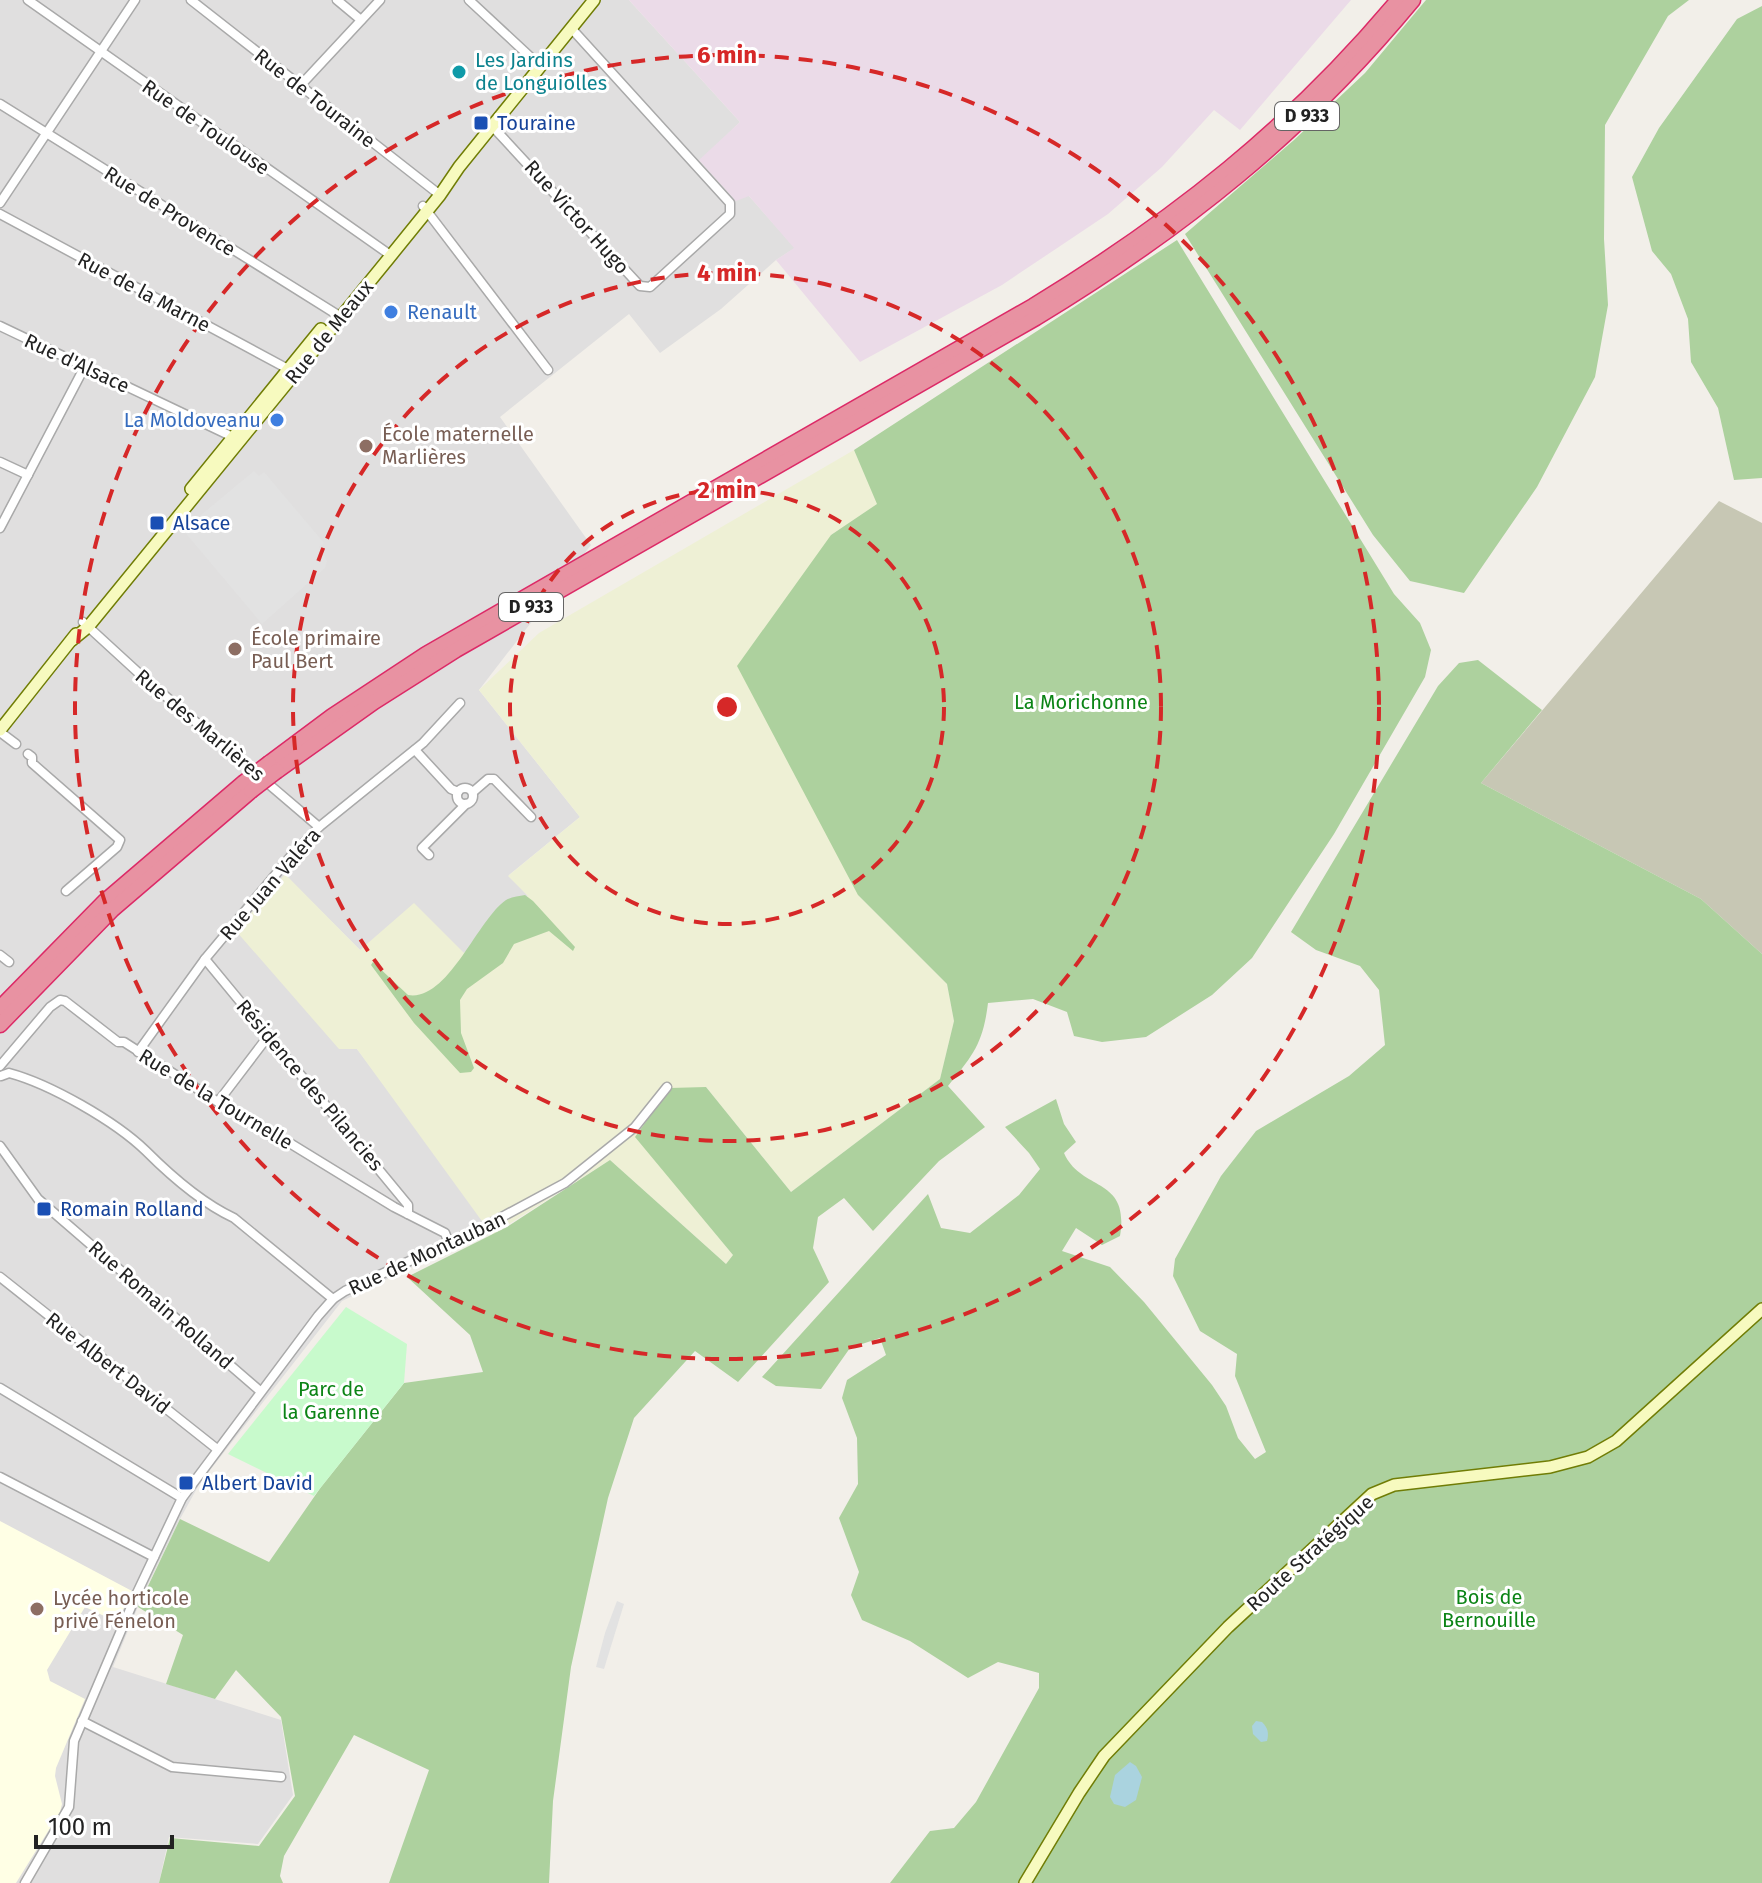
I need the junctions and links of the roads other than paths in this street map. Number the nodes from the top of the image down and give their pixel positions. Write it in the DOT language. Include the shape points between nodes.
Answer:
graph roads {
  1 [pos="28,0"];
  2 [pos="135,0"];
  3 [pos="191,0"];
  4 [pos="337,0"];
  5 [pos="380,0"];
  6 [pos="469,0"];
  7 [pos="594,0"];
  8 [pos="1398,0"];
  9 [pos="1413,0"];
  10 [pos="361,20"];
  11 [pos="571,28"];
  12 [pos="100,51"];
  13 [pos="540,66"];
  14 [pos="299,87"];
  15 [pos="0,104"];
  16 [pos="492,126"];
  17 [pos="46,132"];
  18 [pos="438,192"];
  19 [pos="0,203"];
  20 [pos="425,209"];
  21 [pos="0,214"];
  22 [pos="1183,214"];
  23 [pos="386,252"];
  24 [pos="338,315"];
  25 [pos="0,326"];
  26 [pos="84,368"];
  27 [pos="288,369"];
  28 [pos="548,370"];
  29 [pos="237,439"];
  30 [pos="0,462"];
  31 [pos="28,475"];
  32 [pos="197,488"];
  33 [pos="0,528"];
  34 [pos="86,624"];
  35 [pos="460,703"];
  36 [pos="0,731"];
  37 [pos="16,744"];
  38 [pos="415,750"];
  39 [pos="28,754"];
  40 [pos="247,787"];
  41 [pos="458,792"];
  42 [pos="473,792"];
  43 [pos="466,804"];
  44 [pos="531,817"];
  45 [pos="319,827"];
  46 [pos="429,855"];
  47 [pos="66,891"];
  48 [pos="0,955"];
  49 [pos="205,959"];
  50 [pos="9,962"];
  51 [pos="0,1008"];
  52 [pos="0,1025"];
  53 [pos="269,1035"];
  54 [pos="138,1052"];
  55 [pos="0,1066"];
  56 [pos="1,1078"];
  57 [pos="667,1087"];
  58 [pos="218,1102"];
  59 [pos="0,1146"];
  60 [pos="408,1214"];
  61 [pos="449,1243"];
  62 [pos="0,1277"];
  63 [pos="333,1299"];
  64 [pos="1762,1309"];
  65 [pos="0,1388"];
  66 [pos="260,1391"];
  67 [pos="217,1449"];
  68 [pos="0,1477"];
  69 [pos="182,1498"];
  70 [pos="154,1557"];
  71 [pos="82,1721"];
  72 [pos="281,1777"];
  73 [pos="25,1883"];
  74 [pos="1025,1883"];
  1 -- 12 [label="street, Rue de Toulouse"];
  2 -- 12 [label="street"];
  3 -- 14 [label="street, Rue de Touraine"];
  4 -- 10 [label="street"];
  5 -- 10 [label="street"];
  6 -- 13 [label="street"];
  7 -- 11 [label="main road, Rue de Meaux"];
  8 -- 22 [label="highway, D 933" via="1331,75"];
  9 -- 22 [label="highway, D 933" via="1302,121"];
  10 -- 14 [label="street"];
  11 -- 13 [label="main road, Rue de Meaux"];
  11 -- 16 [label="street, Rue Victor Hugo" via="730,203 730,214 650,287 640,286"];
  12 -- 17 [label="street"];
  12 -- 23 [label="street, Rue de Toulouse"];
  13 -- 16 [label="main road, Rue de Meaux"];
  14 -- 18 [label="street, Rue de Touraine"];
  15 -- 17 [label="street, Rue de Provence"];
  16 -- 18 [label="main road, Rue de Meaux"];
  17 -- 19 [label="street"];
  17 -- 24 [label="street, Rue de Provence"];
  18 -- 20 [label="main road, Rue de Meaux"];
  20 -- 23 [label="main road, Rue de Meaux"];
  20 -- 24 [label="main road, Rue de Meaux"];
  20 -- 28 [label="street"];
  21 -- 27 [label="street, Rue de la Marne"];
  22 -- 40 [label="highway, D 933, bridge" via="1036,318 437,662"];
  23 -- 24 [label="main road, Rue de Meaux"];
  24 -- 27 [label="main road, Rue de Meaux"];
  24 -- 29 [label="main road, Rue de Meaux"];
  25 -- 26 [label="street, Rue d'Alsace"];
  26 -- 29 [label="street, Rue d'Alsace"];
  26 -- 31 [label="street"];
  27 -- 29 [label="main road, Rue de Meaux"];
  29 -- 32 [label="main road, Rue de Meaux"];
  29 -- 32 [label="main road, Rue de Meaux" via="212,462"];
  30 -- 31 [label="street"];
  31 -- 33 [label="street"];
  32 -- 34 [label="main road, Rue de Meaux"];
  34 -- 36 [label="main road, Rue de Meaux"];
  34 -- 45 [label="street, Rue des Marlières"];
  35 -- 38 [label="street, Rue Juan Valéra"];
  36 -- 37 [label="street"];
  38 -- 41 [label="street"];
  38 -- 45 [label="street, Rue Juan Valéra"];
  39 -- 47 [label="street" via="120,840"];
  40 -- 51 [label="highway, D 933" via="127,880"];
  40 -- 52 [label="highway, D 933" via="112,910"];
  41 -- 42 [label="street" via="467,787"];
  41 -- 43 [label="street"];
  42 -- 43 [label="street"];
  42 -- 44 [label="street" via="494,779"];
  43 -- 46 [label="street" via="422,848"];
  45 -- 49 [label="street, Rue Juan Valéra"];
  48 -- 50 [label="street"];
  49 -- 53 [label="street, Résidence des Pilancies"];
  49 -- 54 [label="street, Rue Juan Valéra"];
  53 -- 58 [label="street"];
  53 -- 60 [label="street, Résidence des Pilancies" via="408,1205"];
  54 -- 55 [label="street, Rue de la Tournelle" via="60,1000"];
  54 -- 58 [label="street, Rue de la Tournelle"];
  56 -- 63 [label="street" via="9,1073 50,1087 105,1119"];
  57 -- 61 [label="street, Rue de Montauban" via="635,1127 565,1183"];
  58 -- 60 [label="street, Rue de la Tournelle"];
  59 -- 66 [label="street, Rue Romain Rolland" via="38,1199"];
  60 -- 61 [label="street, Rue de la Tournelle" via="445,1233"];
  61 -- 63 [label="street, Rue de Montauban"];
  62 -- 67 [label="street, Rue Albert David"];
  63 -- 66 [label="street, Rue de Montauban"];
  64 -- 74 [label="main road, Route Stratégique" via="1616,1441 1588,1457 1550,1467 1394,1485 1372,1494 1228,1627 1104,1756"];
  65 -- 69 [label="street"];
  66 -- 67 [label="street, Rue de Montauban"];
  67 -- 69 [label="street, Rue de Montauban"];
  68 -- 70 [label="street"];
  69 -- 70 [label="street, Rue de Montauban"];
  70 -- 71 [label="street, Rue de Montauban"];
  71 -- 72 [label="street" via="172,1767"];
  71 -- 73 [label="street, Rue de Montauban" via="71,1755 69,1807"];
}
